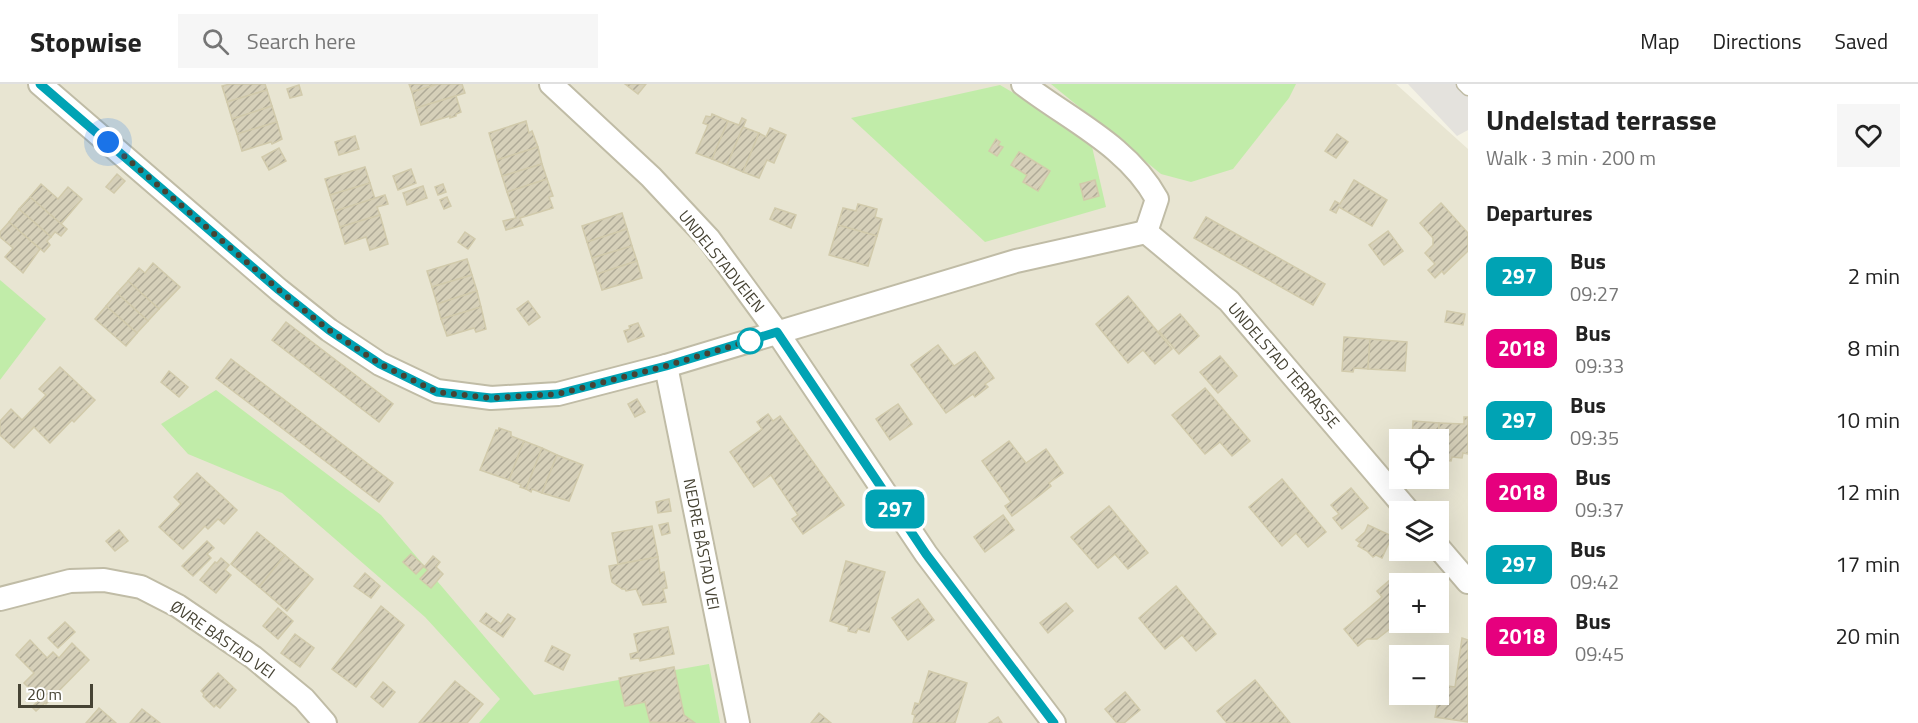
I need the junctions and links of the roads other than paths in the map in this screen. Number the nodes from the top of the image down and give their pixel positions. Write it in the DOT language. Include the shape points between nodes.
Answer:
graph roads {
  1 [pos="40,84"];
  2 [pos="551,84"];
  3 [pos="1023,84"];
  4 [pos="1463,84"];
  5 [pos="1468,90"];
  6 [pos="1146,232"];
  7 [pos="777,332"];
  8 [pos="666,366"];
  9 [pos="1400,501"];
  10 [pos="1449,560"];
  11 [pos="1468,582"];
  12 [pos="0,599"];
  13 [pos="325,723"];
  14 [pos="738,723"];
  15 [pos="1054,723"];
  1 -- 8 [label="street" via="329,330 380,364 437,392 491,398 558,394"];
  2 -- 7 [label="street, UNDELSTADVEIEN" via="651,177 709,239"];
  3 -- 6 [label="street" via="1102,139 1149,184 1157,199"];
  4 -- 5 [label="lane"];
  6 -- 7 [label="street" via="1016,261"];
  6 -- 9 [label="street, UNDELSTAD TERRASSE" via="1229,301"];
  7 -- 8 [label="street"];
  7 -- 15 [label="street, UNDELSTADVEIEN" via="926,554"];
  8 -- 14 [label="street, NEDRE BÅSTAD VEI"];
  10 -- 11 [label="street"];
  12 -- 13 [label="street, ØVRE BÅSTAD VEI" via="70,580 104,580 141,587 178,606 254,657 304,699"];
}
